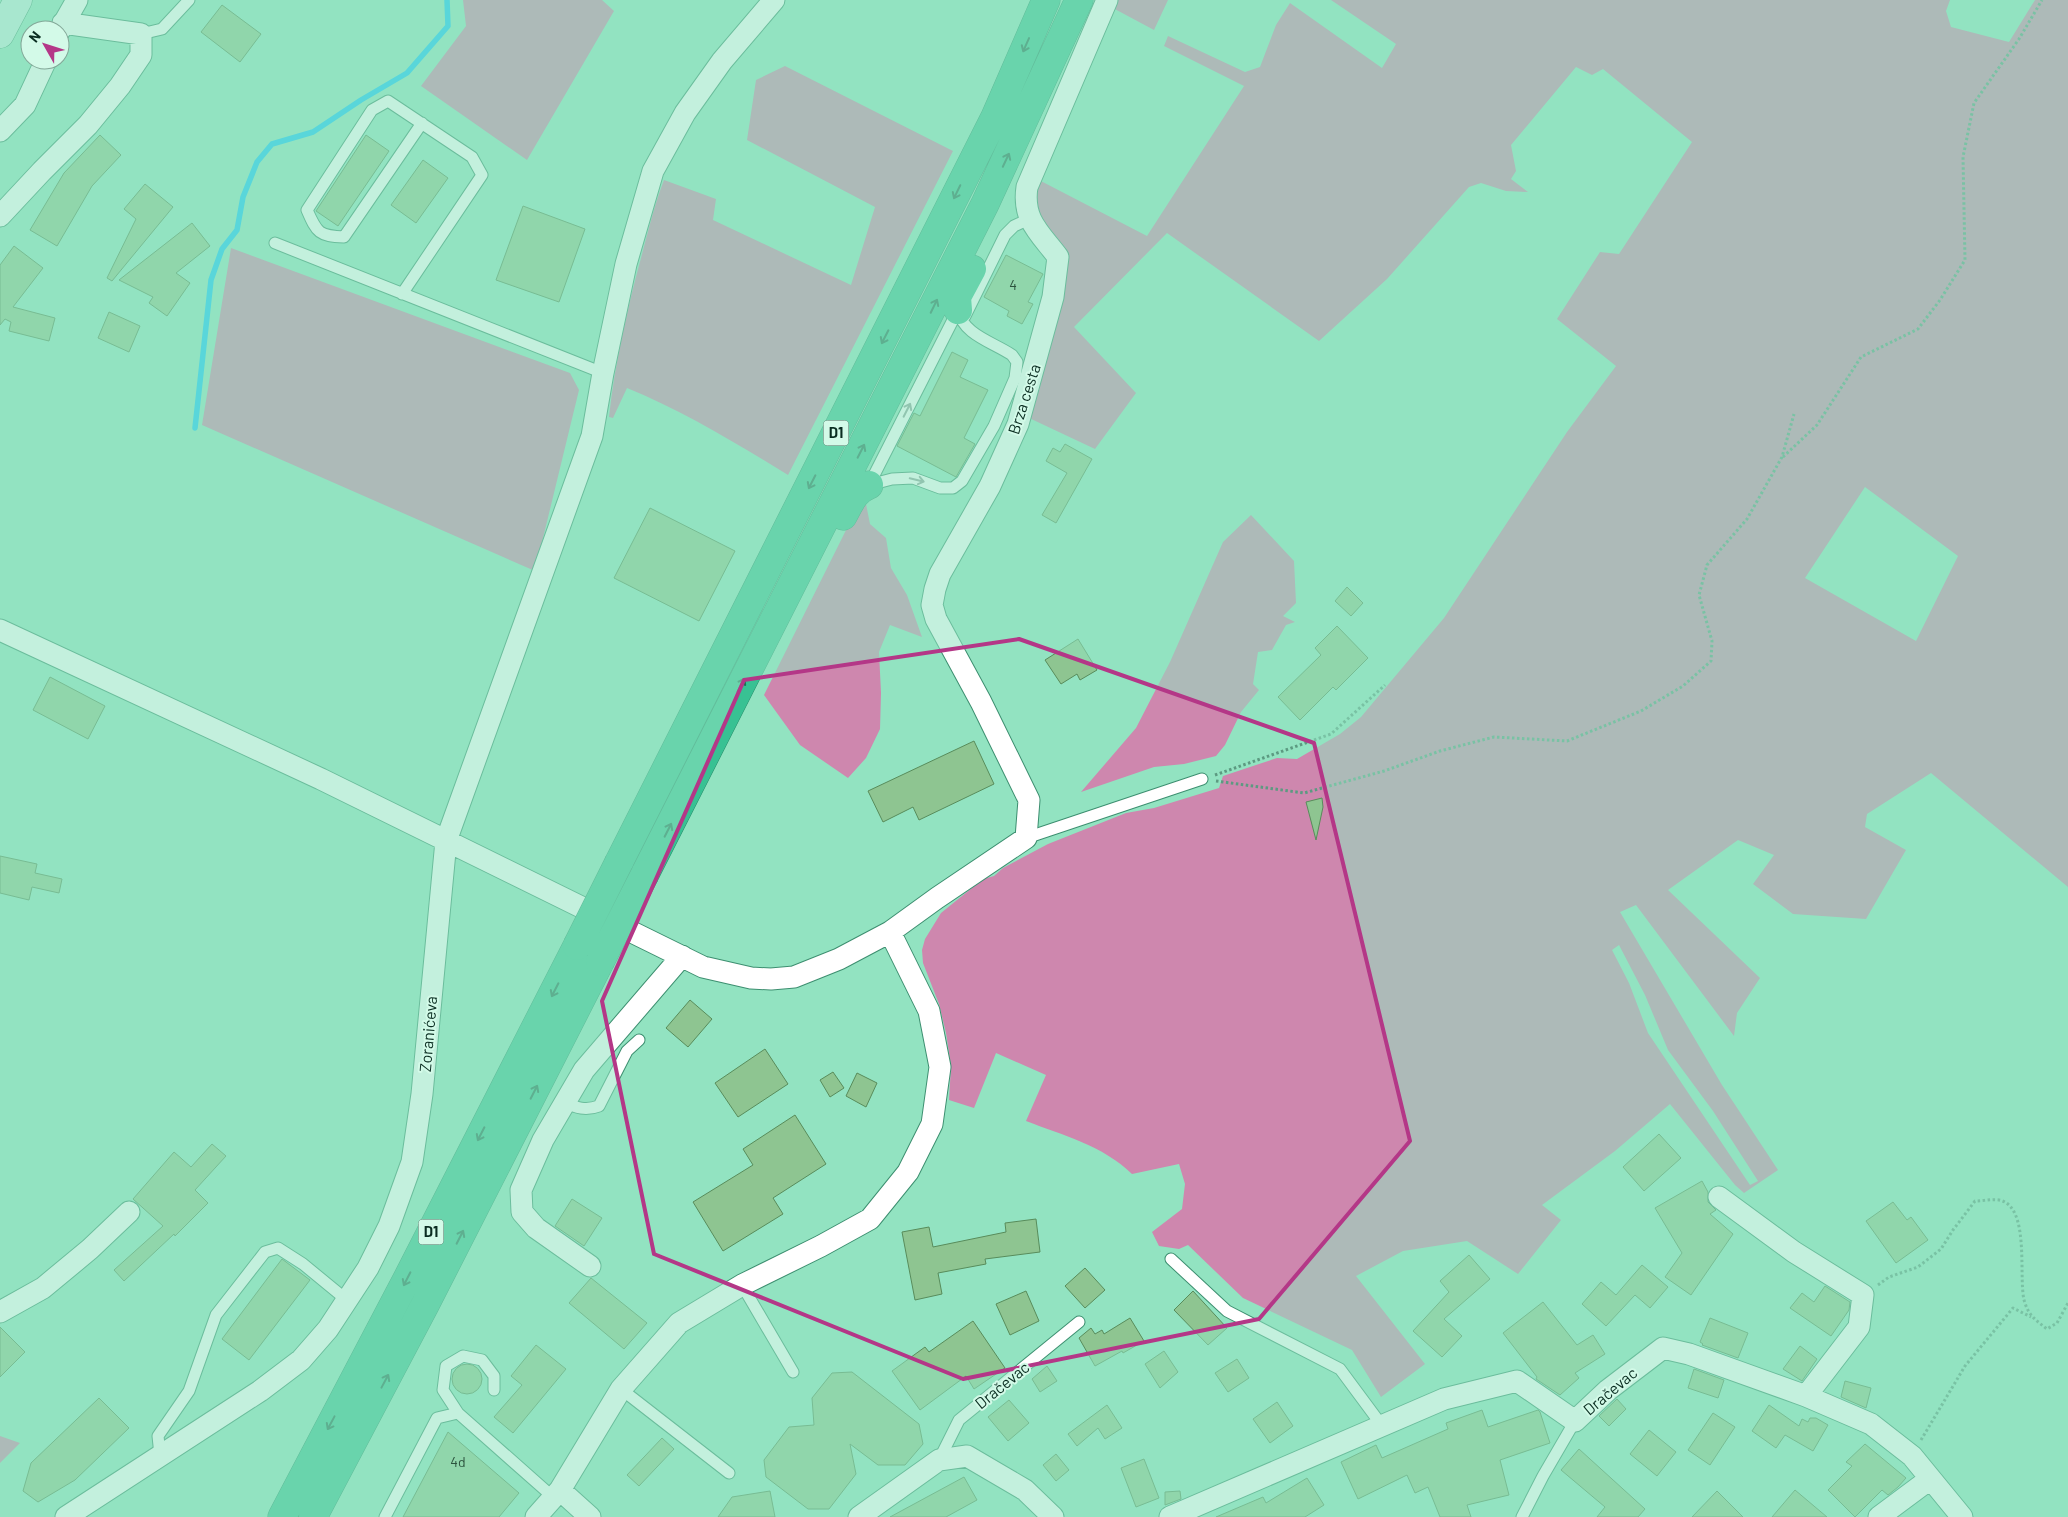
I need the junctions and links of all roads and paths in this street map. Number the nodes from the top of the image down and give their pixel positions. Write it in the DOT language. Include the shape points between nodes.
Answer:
graph roads {
  1 [pos="18,0"];
  2 [pos="77,0"];
  3 [pos="189,0"];
  4 [pos="1046,0"];
  5 [pos="1079,0"];
  6 [pos="1107,0"];
  7 [pos="2042,0"];
  8 [pos="770,6"];
  9 [pos="66,20"];
  10 [pos="70,28"];
  11 [pos="0,34"];
  12 [pos="141,34"];
  13 [pos="41,70"];
  14 [pos="422,123"];
  15 [pos="0,131"];
  16 [pos="985,204"];
  17 [pos="0,216"];
  18 [pos="1029,219"];
  19 [pos="275,243"];
  20 [pos="402,294"];
  21 [pos="960,316"];
  22 [pos="1025,365"];
  23 [pos="603,373"];
  24 [pos="1794,414"];
  25 [pos="1782,457"];
  26 [pos="869,485"];
  27 [pos="815,541"];
  28 [pos="0,630"];
  29 [pos="1385,686"];
  30 [pos="1202,779"];
  31 [pos="1026,838"];
  32 [pos="446,841"];
  33 [pos="890,932"];
  34 [pos="682,956"];
  35 [pos="639,1040"];
  36 [pos="564,1102"];
  37 [pos="1719,1197"];
  38 [pos="129,1212"];
  39 [pos="1171,1259"];
  40 [pos="590,1266"];
  41 [pos="742,1285"];
  42 [pos="1863,1295"];
  43 [pos="348,1301"];
  44 [pos="2068,1304"];
  45 [pos="0,1312"];
  46 [pos="2031,1317"];
  47 [pos="1079,1322"];
  48 [pos="792,1372"];
  49 [pos="621,1388"];
  50 [pos="494,1390"];
  51 [pos="1806,1396"];
  52 [pos="458,1413"];
  53 [pos="1575,1421"];
  54 [pos="1383,1427"];
  55 [pos="160,1455"];
  56 [pos="1912,1456"];
  57 [pos="939,1460"];
  58 [pos="729,1473"];
  59 [pos="1930,1479"];
  60 [pos="557,1493"];
  61 [pos="66,1517"];
  62 [pos="282,1517"];
  63 [pos="313,1517"];
  64 [pos="385,1517"];
  65 [pos="536,1517"];
  66 [pos="590,1517"];
  67 [pos="859,1517"];
  68 [pos="1053,1517"];
  69 [pos="1170,1517"];
  70 [pos="1522,1517"];
  71 [pos="1878,1517"];
  72 [pos="1962,1517"];
  1 -- 11 [label="main road"];
  2 -- 9 [label="street"];
  3 -- 12 [label="lane" via="162,29"];
  4 -- 62 [label="highway, D1, one-way, bridge" via="990,125 577,946"];
  16 -- 5 [label="highway, D1, one-way"];
  6 -- 18 [label="street" via="1027,187"];
  7 -- 25 [label="path" via="1974,103 1963,157 1965,260 1918,329 1861,357 1817,425"];
  8 -- 23 [label="street, Zoranićeva" via="722,61 685,113 653,172 626,264"];
  10 -- 12 [label="street"];
  12 -- 17 [label="street" via="141,55 120,86 88,125"];
  13 -- 15 [label="street" via="25,105"];
  14 -- 14 [label="lane" via="388,101 372,110 307,210 315,229 329,237 344,237"];
  14 -- 20 [label="lane" via="472,157 482,175"];
  16 -- 21 [label="highway" via="988,235 957,297"];
  27 -- 16 [label="highway, D1, one-way"];
  18 -- 21 [label="lane" via="1005,235"];
  18 -- 22 [label="street, Brza cesta" via="1058,257 1053,297"];
  19 -- 20 [label="lane"];
  20 -- 23 [label="lane"];
  21 -- 22 [label="lane" via="972,332"];
  26 -- 21 [label="lane, one-way"];
  26 -- 22 [label="lane, one-way" via="913,478 940,488 953,488 962,481 994,426 1015,378"];
  22 -- 31 [label="street, Brza cesta" via="1018,424 990,486 940,574 932,605 936,619 982,702 1030,800"];
  23 -- 32 [label="street, Zoranićeva" via="592,436"];
  24 -- 25 [label="path"];
  25 -- 30 [label="path" via="1747,519 1707,564 1699,595 1712,640 1711,661 1683,686 1641,711 1568,741 1494,737 1304,793"];
  26 -- 27 [label="highway" via="853,497 836,530"];
  63 -- 27 [label="highway, D1, one-way, bridge" via="425,1305"];
  28 -- 32 [label="street" via="321,779"];
  29 -- 30 [label="path" via="1331,734"];
  30 -- 31 [label="lane"];
  31 -- 33 [label="street"];
  32 -- 34 [label="street"];
  32 -- 43 [label="street, Zoranićeva" via="422,1094 412,1162 389,1226"];
  33 -- 34 [label="street" via="839,960 794,977 750,978 703,967"];
  33 -- 41 [label="street" via="929,1011 940,1067 932,1124 908,1172 870,1219"];
  34 -- 36 [label="street" via="584,1070"];
  35 -- 36 [label="lane" via="627,1051 599,1106 590,1110 577,1109"];
  36 -- 40 [label="street" via="521,1190 522,1212 536,1228"];
  37 -- 42 [label="street" via="1794,1252"];
  38 -- 45 [label="street" via="43,1288"];
  39 -- 54 [label="lane" via="1227,1311 1340,1369"];
  41 -- 48 [label="lane"];
  41 -- 49 [label="street" via="679,1323"];
  42 -- 46 [label="path" via="1890,1277 1918,1267 1941,1249 1975,1201 2000,1200 2012,1209 2018,1226 2022,1244 2024,1302"];
  42 -- 51 [label="street" via="1859,1327"];
  43 -- 55 [label="street, Zoranićeva" via="301,1360 260,1391"];
  43 -- 55 [label="lane" via="278,1248 265,1252 216,1315 189,1391 158,1436"];
  44 -- 46 [label="path" via="2057,1323 2047,1329"];
  46 -- 56 [label="path" via="2013,1308 1965,1366"];
  47 -- 57 [label="lane, Dračevac" via="959,1420"];
  49 -- 58 [label="lane"];
  49 -- 60 [label="street"];
  50 -- 52 [label="lane" via="494,1376 482,1360 463,1356 446,1366 443,1390"];
  51 -- 53 [label="street, Dračevac" via="1689,1354 1662,1348 1608,1390"];
  51 -- 56 [label="street, Dračevac" via="1871,1424"];
  52 -- 60 [label="lane"];
  52 -- 64 [label="lane" via="437,1418"];
  53 -- 54 [label="street, Dračevac" via="1517,1381 1444,1399"];
  53 -- 70 [label="lane"];
  54 -- 69 [label="street, Dračevac"];
  55 -- 61 [label="street, Zoranićeva"];
  56 -- 59 [label="street, Dračevac"];
  57 -- 67 [label="street, Dračevac"];
  57 -- 68 [label="street, Dračevac" via="967,1456 1025,1490"];
  59 -- 71 [label="street"];
  59 -- 72 [label="street, Dračevac"];
  60 -- 65 [label="street"];
  60 -- 66 [label="street"];
}
